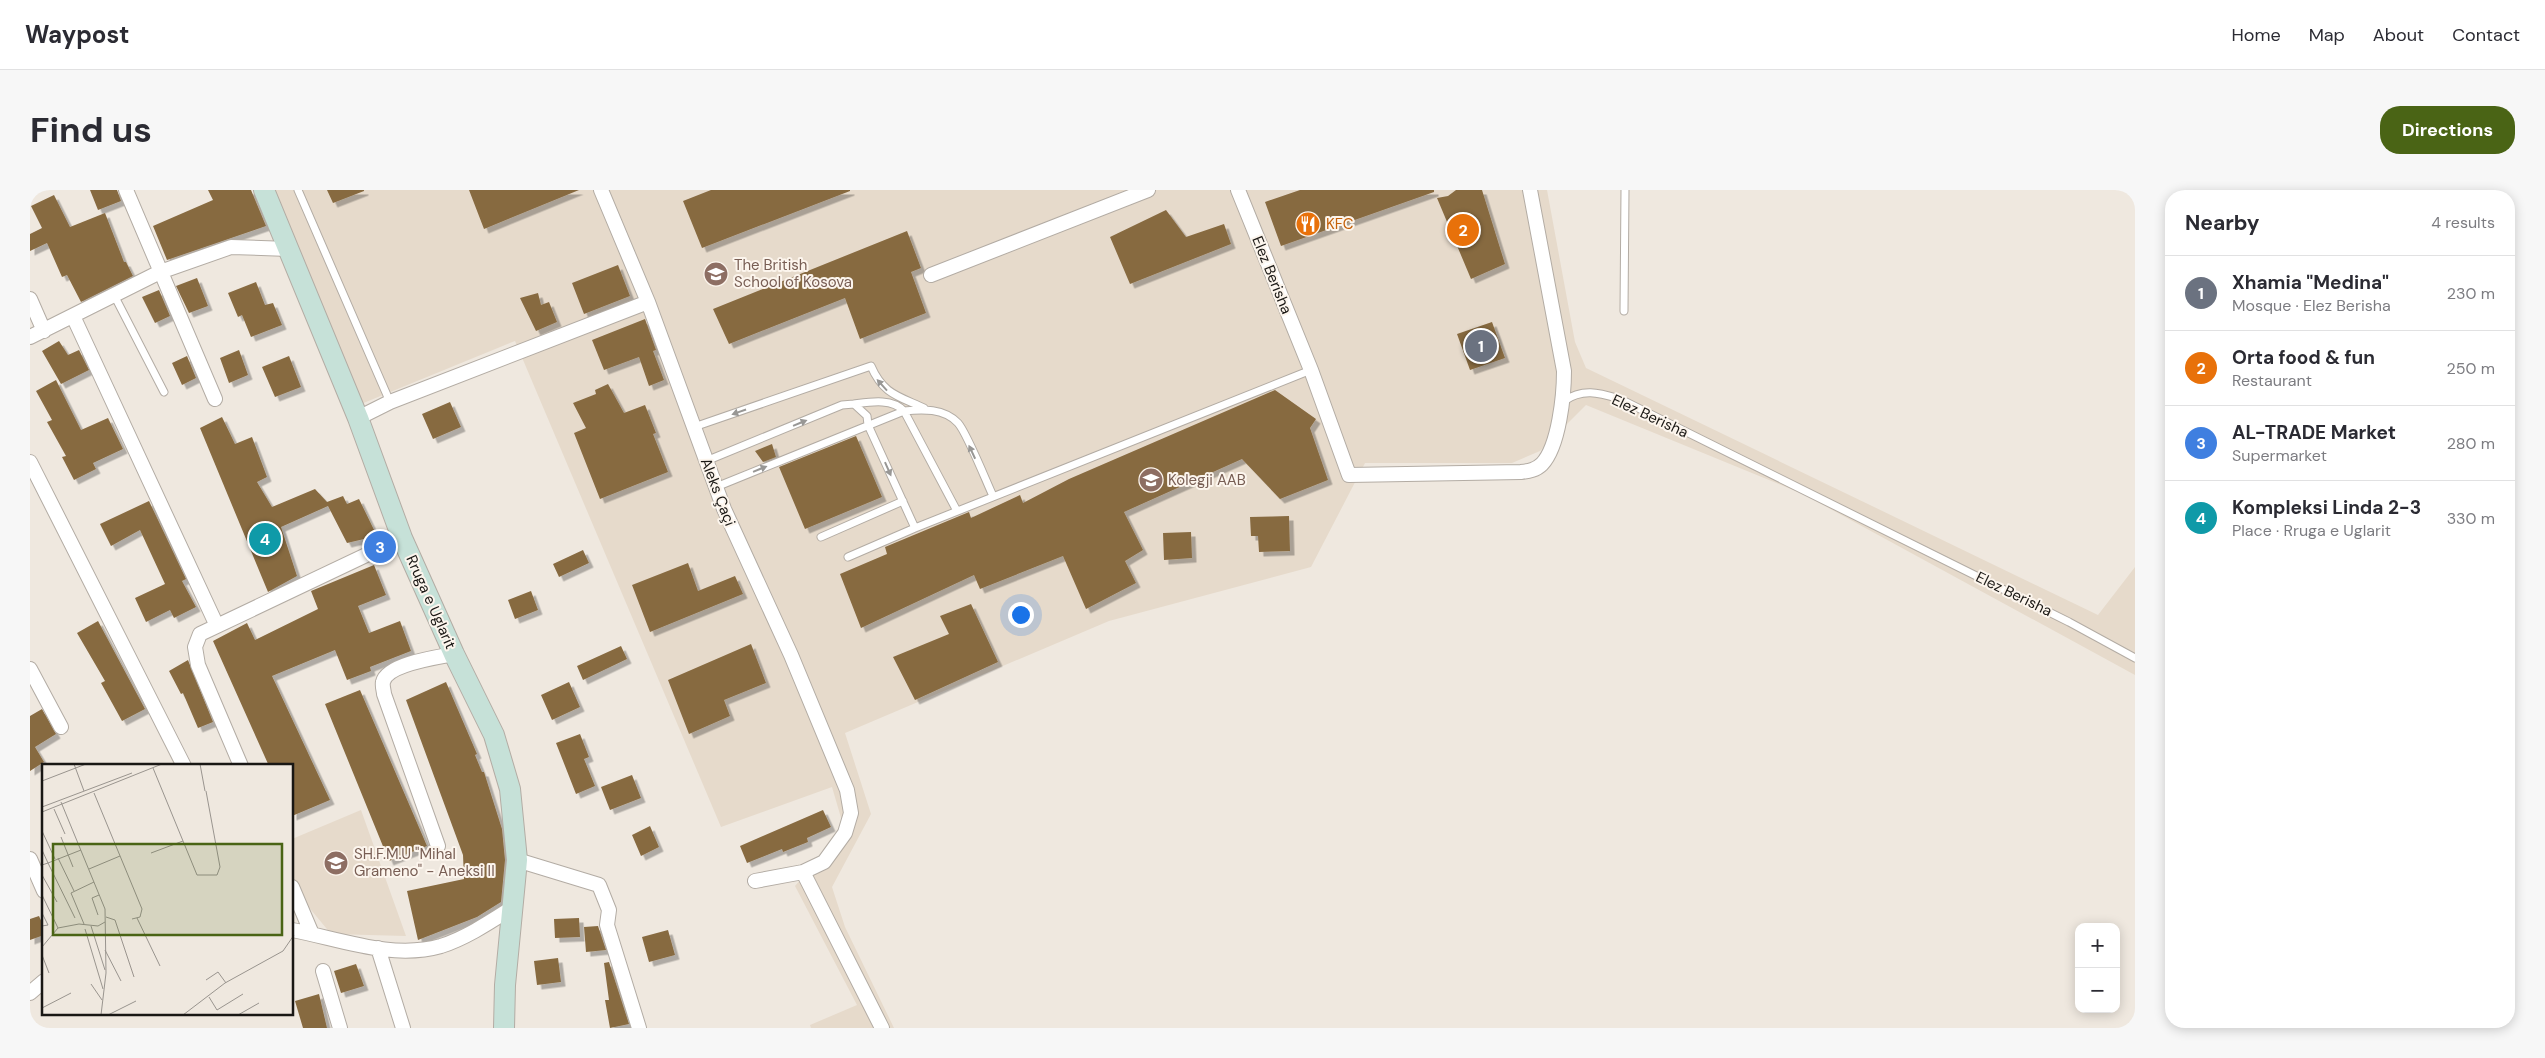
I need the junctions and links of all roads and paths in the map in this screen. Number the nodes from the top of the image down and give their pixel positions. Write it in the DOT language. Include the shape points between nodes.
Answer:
graph roads {
  1 [pos="126,190"];
  2 [pos="264,190"];
  3 [pos="298,190"];
  4 [pos="601,190"];
  5 [pos="1148,190"];
  6 [pos="1238,190"];
  7 [pos="1530,190"];
  8 [pos="1625,190"];
  9 [pos="289,249"];
  10 [pos="160,272"];
  11 [pos="931,275"];
  12 [pos="114,295"];
  13 [pos="30,299"];
  14 [pos="648,302"];
  15 [pos="1624,311"];
  16 [pos="73,316"];
  17 [pos="44,331"];
  18 [pos="30,337"];
  19 [pos="1311,370"];
  20 [pos="164,392"];
  21 [pos="215,399"];
  22 [pos="1564,401"];
  23 [pos="390,402"];
  24 [pos="854,404"];
  25 [pos="924,409"];
  26 [pos="904,411"];
  27 [pos="358,418"];
  28 [pos="868,425"];
  29 [pos="694,427"];
  30 [pos="706,460"];
  31 [pos="30,462"];
  32 [pos="715,487"];
  33 [pos="993,496"];
  34 [pos="903,501"];
  35 [pos="957,511"];
  36 [pos="914,528"];
  37 [pos="821,537"];
  38 [pos="402,538"];
  39 [pos="848,557"];
  40 [pos="218,626"];
  41 [pos="454,654"];
  42 [pos="2135,658"];
  43 [pos="30,669"];
  44 [pos="62,727"];
  45 [pos="183,764"];
  46 [pos="240,764"];
  47 [pos="438,846"];
  48 [pos="30,859"];
  49 [pos="517,860"];
  50 [pos="803,872"];
  51 [pos="756,881"];
  52 [pos="42,886"];
  53 [pos="294,892"];
  54 [pos="512,908"];
  55 [pos="294,930"];
  56 [pos="312,934"];
  57 [pos="378,948"];
  58 [pos="323,971"];
  59 [pos="42,983"];
  60 [pos="30,994"];
  61 [pos="340,1028"];
  62 [pos="403,1028"];
  63 [pos="504,1028"];
  64 [pos="640,1028"];
  65 [pos="882,1028"];
  1 -- 10 [label="street"];
  2 -- 9 [label="street, Rruga e Uglarit"];
  3 -- 23 [label="lane"];
  4 -- 14 [label="street, Aleks Çaçi"];
  5 -- 11 [label="street"];
  6 -- 19 [label="street, Elez Berisha"];
  7 -- 22 [label="street" via="1564,371"];
  8 -- 15 [label="lane"];
  9 -- 10 [label="street" via="231,247"];
  9 -- 27 [label="street, Rruga e Uglarit"];
  10 -- 12 [label="street"];
  10 -- 21 [label="street"];
  12 -- 16 [label="street"];
  12 -- 20 [label="lane"];
  13 -- 17 [label="street"];
  14 -- 23 [label="street"];
  14 -- 29 [label="street, Aleks Çaçi"];
  16 -- 17 [label="street"];
  16 -- 40 [label="street"];
  17 -- 18 [label="street"];
  19 -- 22 [label="street, Elez Berisha" via="1349,475 1533,470 1542,464 1549,452"];
  19 -- 33 [label="lane"];
  22 -- 42 [label="lane, Elez Berisha" via="1578,393 1593,392 1620,399 2069,622"];
  23 -- 27 [label="street"];
  24 -- 26 [label="lane" via="886,402"];
  24 -- 28 [label="lane" via="867,416"];
  30 -- 24 [label="lane, one-way" via="842,405"];
  25 -- 26 [label="lane"];
  25 -- 29 [label="lane, one-way" via="887,390 871,366"];
  33 -- 25 [label="lane, one-way" via="958,423 943,413"];
  26 -- 28 [label="lane"];
  26 -- 35 [label="lane"];
  27 -- 38 [label="street, Rruga e Uglarit"];
  32 -- 28 [label="lane, one-way"];
  28 -- 34 [label="lane, one-way"];
  29 -- 30 [label="street, Aleks Çaçi"];
  30 -- 32 [label="street, Aleks Çaçi"];
  31 -- 45 [label="street"];
  32 -- 50 [label="street, Aleks Çaçi" via="791,655 847,790 851,813 845,833 824,862"];
  33 -- 35 [label="lane"];
  34 -- 36 [label="lane"];
  34 -- 37 [label="lane"];
  35 -- 36 [label="lane"];
  36 -- 39 [label="lane"];
  38 -- 40 [label="street"];
  38 -- 41 [label="street, Rruga e Uglarit"];
  40 -- 46 [label="street" via="200,634 195,647 198,665"];
  41 -- 47 [label="street" via="417,661 389,674 383,682 384,694"];
  41 -- 49 [label="street, Rruga e Uglarit" via="494,735 510,789"];
  43 -- 44 [label="street"];
  48 -- 52 [label="street"];
  49 -- 54 [label="street, Rruga e Uglarit"];
  49 -- 64 [label="street" via="599,885 609,910 607,925"];
  50 -- 51 [label="street, Aleks Çaçi"];
  50 -- 65 [label="street"];
  53 -- 56 [label="street"];
  54 -- 57 [label="street" via="440,946 392,951"];
  54 -- 63 [label="street, Rruga e Uglarit"];
  55 -- 56 [label="street"];
  56 -- 57 [label="street"];
  57 -- 62 [label="street"];
  58 -- 61 [label="street"];
  59 -- 60 [label="street"];
}
